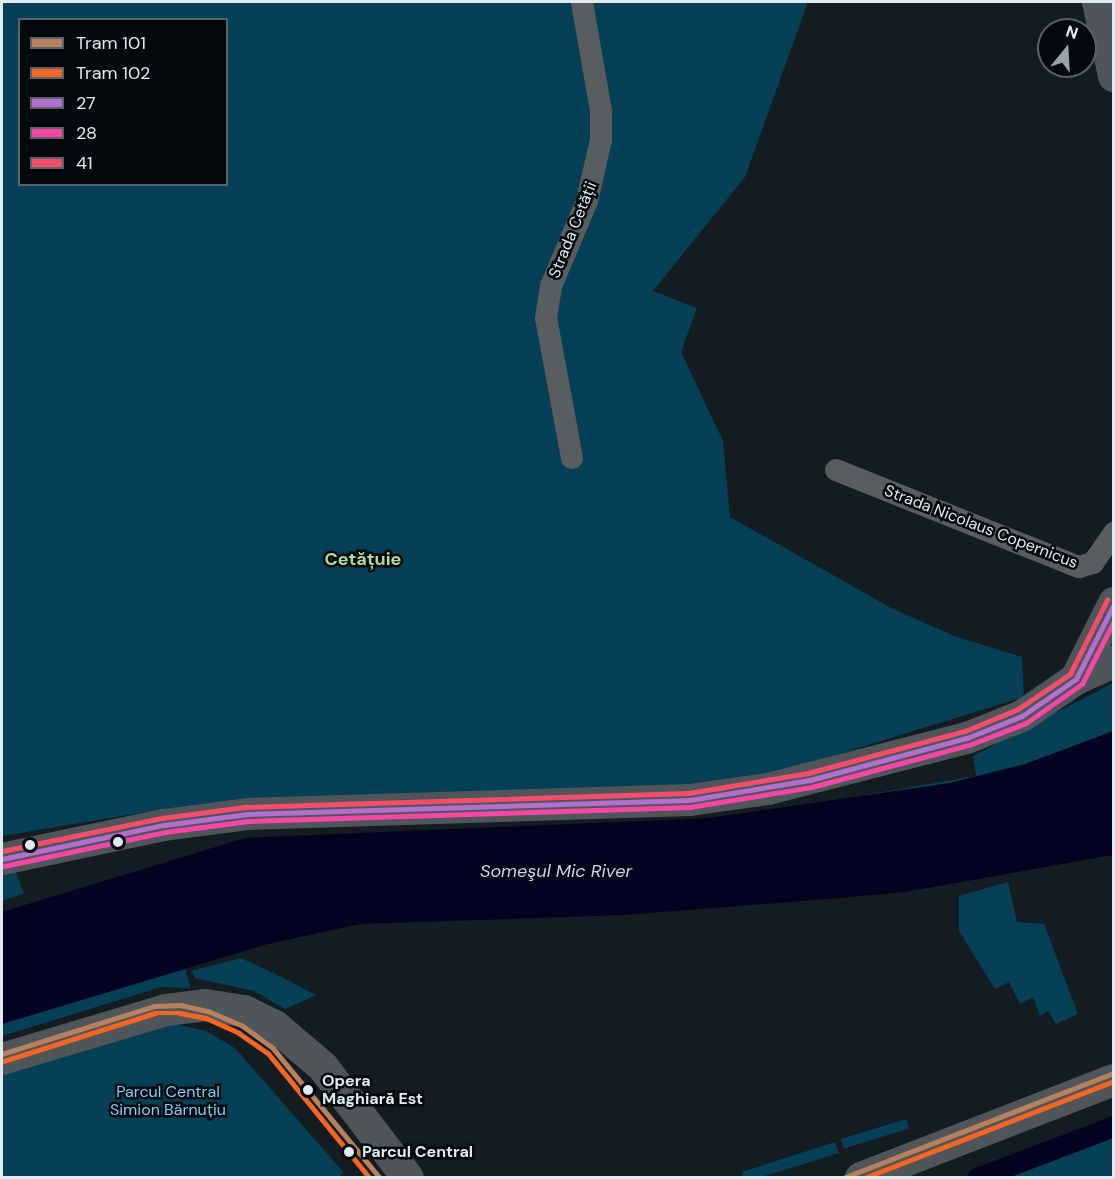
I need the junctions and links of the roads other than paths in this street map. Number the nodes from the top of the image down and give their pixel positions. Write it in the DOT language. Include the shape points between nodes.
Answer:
graph roads {
  1 [pos="582,2"];
  2 [pos="1098,2"];
  3 [pos="1113,76"];
  4 [pos="572,458"];
  5 [pos="836,470"];
  6 [pos="1113,533"];
  7 [pos="1113,603"];
  8 [pos="1113,662"];
  9 [pos="1076,679"];
  10 [pos="2,859"];
  11 [pos="2,1059"];
  12 [pos="1113,1080"];
  13 [pos="408,1178"];
  14 [pos="861,1178"];
  1 -- 4 [label="street, Strada Cetății" via="601,111 601,140 590,191 551,286 546,318"];
  2 -- 3 [label="street"];
  5 -- 6 [label="street, Strada Nicolaus Copernicus" via="1078,567 1093,563"];
  7 -- 9 [label="street"];
  8 -- 9 [label="street"];
  9 -- 10 [label="street" via="1022,716 968,738 768,789 690,800 247,814 165,825"];
  11 -- 13 [label="street" via="180,1008 220,1006 244,1011 293,1039 323,1067"];
  12 -- 14 [label="street"];
}
